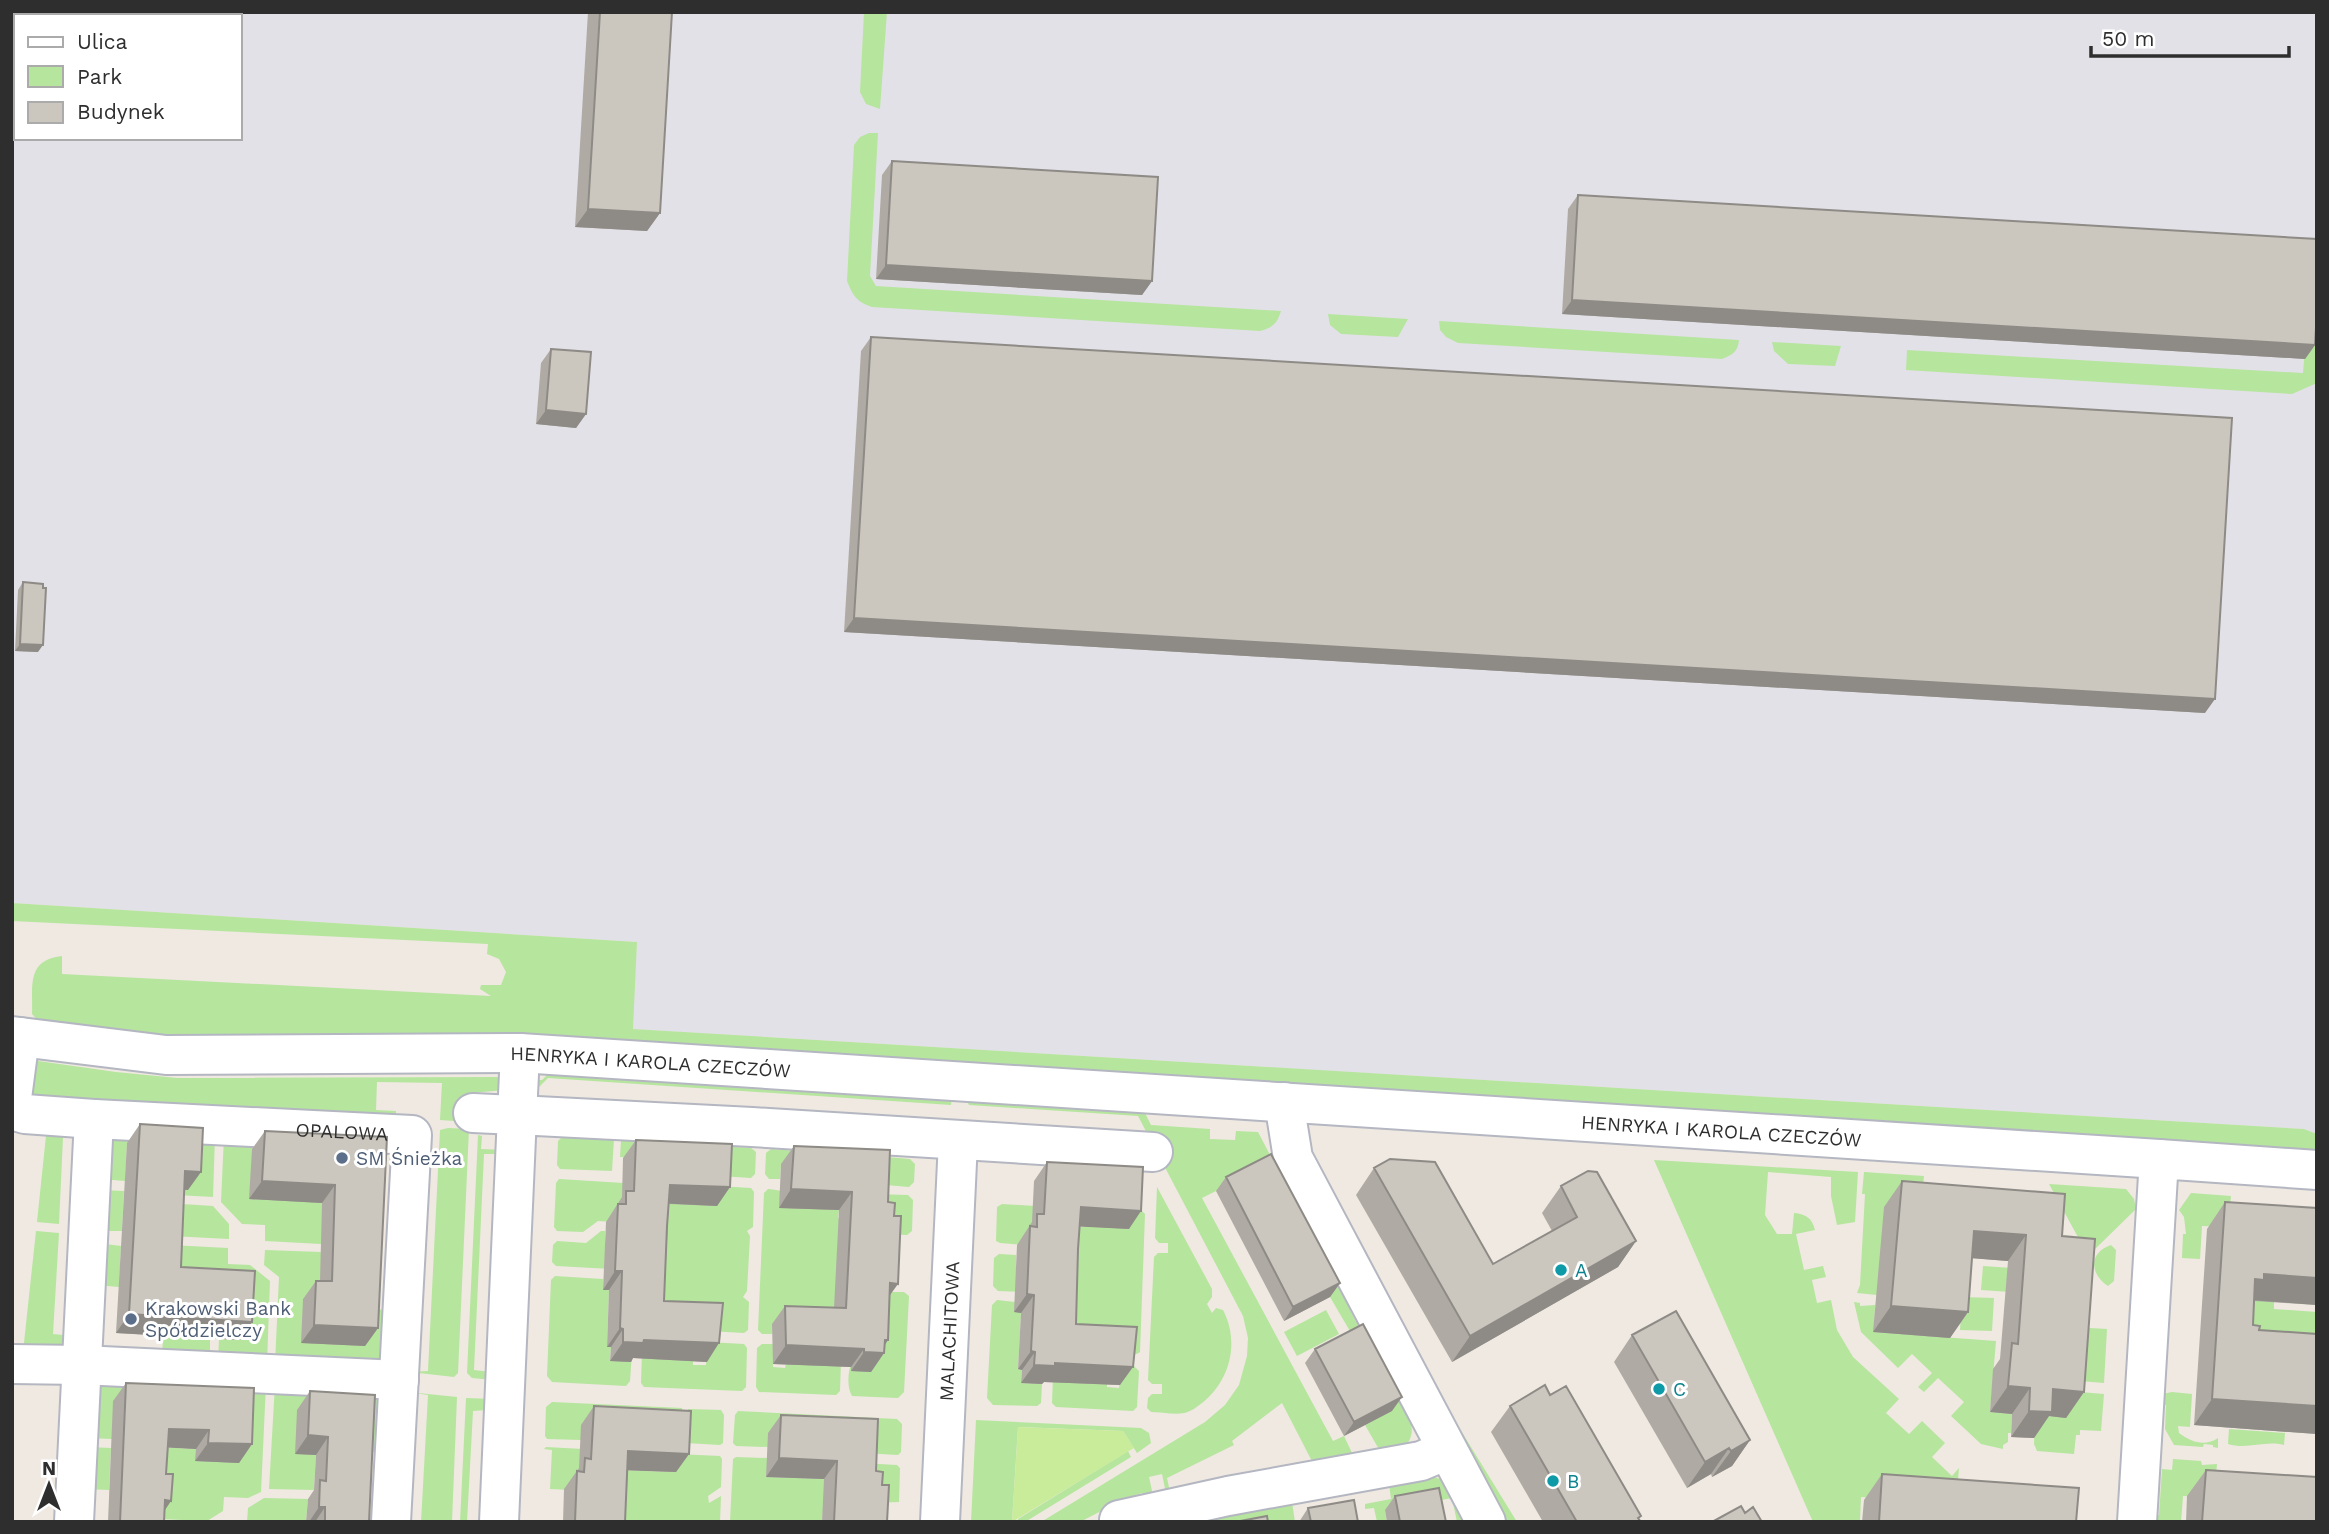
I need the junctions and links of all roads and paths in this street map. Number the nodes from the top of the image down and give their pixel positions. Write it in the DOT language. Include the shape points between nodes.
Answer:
graph roads {
  1 [pos="16,1037"];
  2 [pos="520,1053"];
  3 [pos="12,1098"];
  4 [pos="1283,1102"];
  5 [pos="12,1110"];
  6 [pos="473,1113"];
  7 [pos="517,1115"];
  8 [pos="94,1119"];
  9 [pos="958,1141"];
  10 [pos="1153,1152"];
  11 [pos="2159,1159"];
  12 [pos="2317,1170"];
  13 [pos="12,1364"];
  14 [pos="81,1365"];
  15 [pos="399,1380"];
  16 [pos="1447,1451"];
  17 [pos="1119,1520"];
  18 [pos="74,1522"];
  19 [pos="391,1522"];
  20 [pos="499,1522"];
  21 [pos="940,1522"];
  22 [pos="1486,1522"];
  23 [pos="2137,1522"];
  1 -- 2 [label="street, HENRYKA I KAROLA CZECZÓW" via="166,1055"];
  1 -- 3 [label="street"];
  2 -- 4 [label="street, HENRYKA I KAROLA CZECZÓW"];
  2 -- 7 [label="street"];
  4 -- 11 [label="street, HENRYKA I KAROLA CZECZÓW"];
  4 -- 16 [label="street" via="1293,1158"];
  5 -- 8 [label="street, OPALOWA"];
  6 -- 7 [label="street"];
  7 -- 9 [label="street"];
  7 -- 20 [label="street"];
  8 -- 14 [label="street"];
  8 -- 15 [label="street, OPALOWA" via="412,1135"];
  9 -- 10 [label="street"];
  9 -- 21 [label="street, MALACHITOWA"];
  11 -- 12 [label="street, HENRYKA I KAROLA CZECZÓW"];
  11 -- 23 [label="street"];
  13 -- 14 [label="street"];
  14 -- 15 [label="street"];
  14 -- 18 [label="street"];
  15 -- 19 [label="street, OPALOWA"];
  16 -- 17 [label="street" via="1421,1461"];
  16 -- 22 [label="street"];
}
